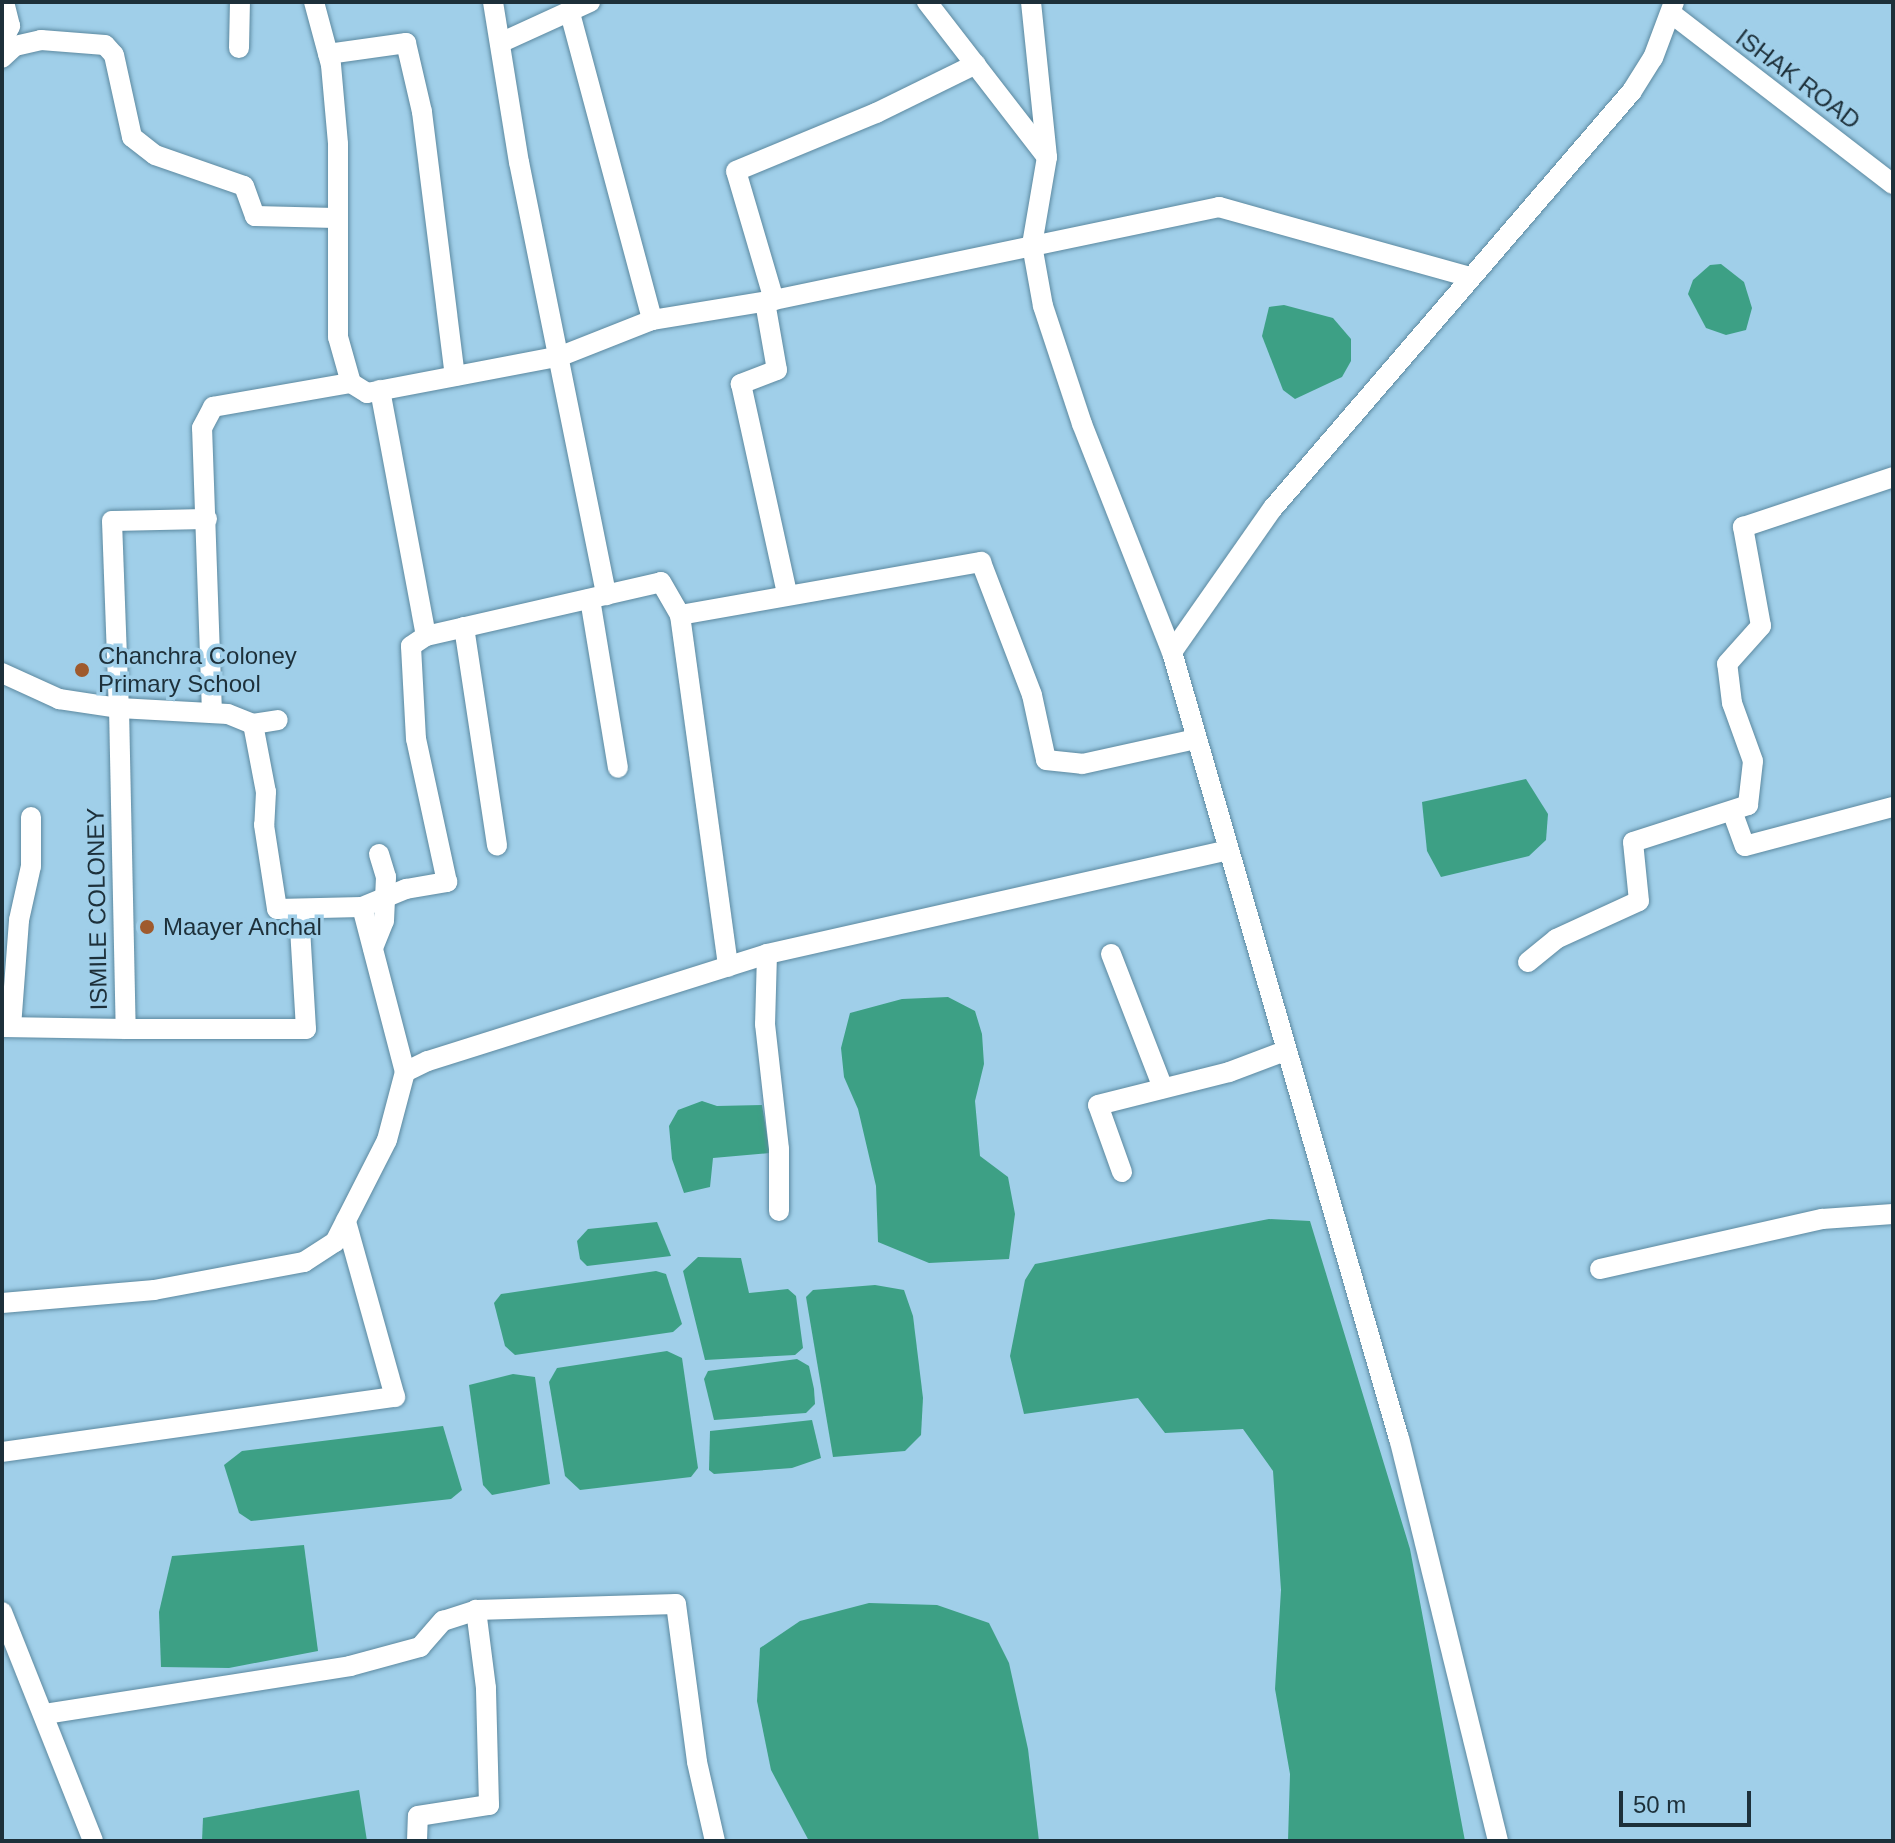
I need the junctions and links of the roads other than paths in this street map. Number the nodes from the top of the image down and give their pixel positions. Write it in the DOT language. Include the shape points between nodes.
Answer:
graph roads {
  1 [pos="4,2"];
  2 [pos="240,2"];
  3 [pos="314,2"];
  4 [pos="493,2"];
  5 [pos="590,2"];
  6 [pos="927,2"];
  7 [pos="1031,2"];
  8 [pos="1673,8"];
  9 [pos="570,13"];
  10 [pos="2,42"];
  11 [pos="500,43"];
  12 [pos="239,48"];
  13 [pos="328,54"];
  14 [pos="2,58"];
  15 [pos="976,64"];
  16 [pos="1047,157"];
  17 [pos="1893,184"];
  18 [pos="335,218"];
  19 [pos="1032,245"];
  20 [pos="1470,277"];
  21 [pos="770,301"];
  22 [pos="652,320"];
  23 [pos="561,356"];
  24 [pos="455,376"];
  25 [pos="351,383"];
  26 [pos="380,390"];
  27 [pos="1893,477"];
  28 [pos="207,519"];
  29 [pos="787,594"];
  30 [pos="598,597"];
  31 [pos="680,615"];
  32 [pos="464,627"];
  33 [pos="426,636"];
  34 [pos="1172,652"];
  35 [pos="2,673"];
  36 [pos="119,708"];
  37 [pos="212,713"];
  38 [pos="278,720"];
  39 [pos="253,724"];
  40 [pos="1196,739"];
  41 [pos="618,768"];
  42 [pos="1893,807"];
  43 [pos="1732,811"];
  44 [pos="31,817"];
  45 [pos="497,846"];
  46 [pos="1225,851"];
  47 [pos="379,854"];
  48 [pos="362,907"];
  49 [pos="299,911"];
  50 [pos="373,948"];
  51 [pos="767,954"];
  52 [pos="1111,954"];
  53 [pos="1528,962"];
  54 [pos="728,967"];
  55 [pos="6,1027"];
  56 [pos="126,1029"];
  57 [pos="1285,1051"];
  58 [pos="405,1072"];
  59 [pos="1163,1088"];
  60 [pos="1122,1172"];
  61 [pos="779,1211"];
  62 [pos="1893,1214"];
  63 [pos="346,1221"];
  64 [pos="1600,1269"];
  65 [pos="2,1303"];
  66 [pos="2,1452"];
  67 [pos="476,1610"];
  68 [pos="2,1612"];
  69 [pos="45,1714"];
  70 [pos="93,1841"];
  71 [pos="417,1841"];
  72 [pos="715,1841"];
  73 [pos="1498,1841"];
  1 -- 10 [label="street" via="10,26"];
  2 -- 12 [label="street"];
  3 -- 13 [label="street"];
  4 -- 11 [label="street"];
  5 -- 9 [label="street"];
  6 -- 15 [label="street"];
  7 -- 16 [label="street"];
  8 -- 17 [label="street, ISHAK ROAD"];
  8 -- 20 [label="street" via="1632,91"];
  9 -- 11 [label="street"];
  9 -- 22 [label="street"];
  11 -- 23 [label="street" via="519,162"];
  13 -- 18 [label="street" via="338,144"];
  13 -- 24 [label="street" via="406,43 422,112"];
  14 -- 18 [label="street" via="15,46 41,40 105,45 114,55 132,137 155,155 244,186 255,216"];
  15 -- 16 [label="street"];
  15 -- 21 [label="street" via="876,113 736,171"];
  16 -- 19 [label="street"];
  18 -- 25 [label="street" via="338,337"];
  19 -- 20 [label="street" via="1219,207"];
  19 -- 21 [label="street"];
  19 -- 34 [label="street" via="1043,306 1082,424"];
  20 -- 34 [label="street" via="1273,508"];
  21 -- 22 [label="street"];
  21 -- 29 [label="street" via="777,370 741,384"];
  22 -- 23 [label="street"];
  23 -- 24 [label="street"];
  23 -- 30 [label="street"];
  24 -- 26 [label="street"];
  25 -- 26 [label="street" via="367,393"];
  25 -- 28 [label="street" via="213,407 202,428"];
  26 -- 33 [label="street"];
  27 -- 43 [label="street" via="1743,527 1761,626 1727,664 1732,703 1753,761 1748,805"];
  28 -- 36 [label="street, ISMILE COLONEY" via="112,521"];
  28 -- 37 [label="street"];
  29 -- 31 [label="street"];
  29 -- 40 [label="street" via="981,562 1032,695 1046,760 1082,764"];
  30 -- 31 [label="street" via="661,582"];
  30 -- 32 [label="street"];
  30 -- 41 [label="street"];
  31 -- 54 [label="street"];
  32 -- 33 [label="street"];
  32 -- 45 [label="street"];
  33 -- 48 [label="street" via="411,646 415,725 423,786 447,882 406,889"];
  34 -- 40 [label="street"];
  35 -- 36 [label="street" via="59,699"];
  36 -- 37 [label="street"];
  36 -- 56 [label="street, ISMILE COLONEY"];
  37 -- 39 [label="street"];
  38 -- 39 [label="street"];
  39 -- 49 [label="street" via="266,792 264,825 277,909"];
  40 -- 46 [label="street"];
  42 -- 43 [label="street" via="1745,846"];
  43 -- 53 [label="street" via="1633,842 1639,901 1556,939"];
  44 -- 55 [label="street" via="31,866"];
  46 -- 51 [label="street"];
  46 -- 57 [label="street"];
  47 -- 50 [label="street" via="386,877 384,921"];
  48 -- 49 [label="street"];
  48 -- 50 [label="street"];
  49 -- 56 [label="street, ISMILE COLONEY" via="306,1029"];
  50 -- 58 [label="street"];
  51 -- 54 [label="street"];
  51 -- 61 [label="street" via="765,1024 779,1149"];
  52 -- 59 [label="street"];
  54 -- 58 [label="street"];
  55 -- 56 [label="street"];
  57 -- 59 [label="street"];
  57 -- 73 [label="street" via="1399,1439"];
  58 -- 63 [label="street" via="387,1140"];
  59 -- 60 [label="street" via="1098,1105"];
  62 -- 64 [label="street" via="1822,1219"];
  63 -- 65 [label="street" via="335,1242 304,1262 154,1290"];
  63 -- 66 [label="street" via="395,1397"];
  67 -- 69 [label="street" via="443,1621 420,1647 350,1666"];
  67 -- 71 [label="street" via="486,1688 489,1805 418,1816"];
  67 -- 72 [label="street" via="676,1604 697,1762"];
  68 -- 69 [label="street"];
  69 -- 70 [label="street"];
}
